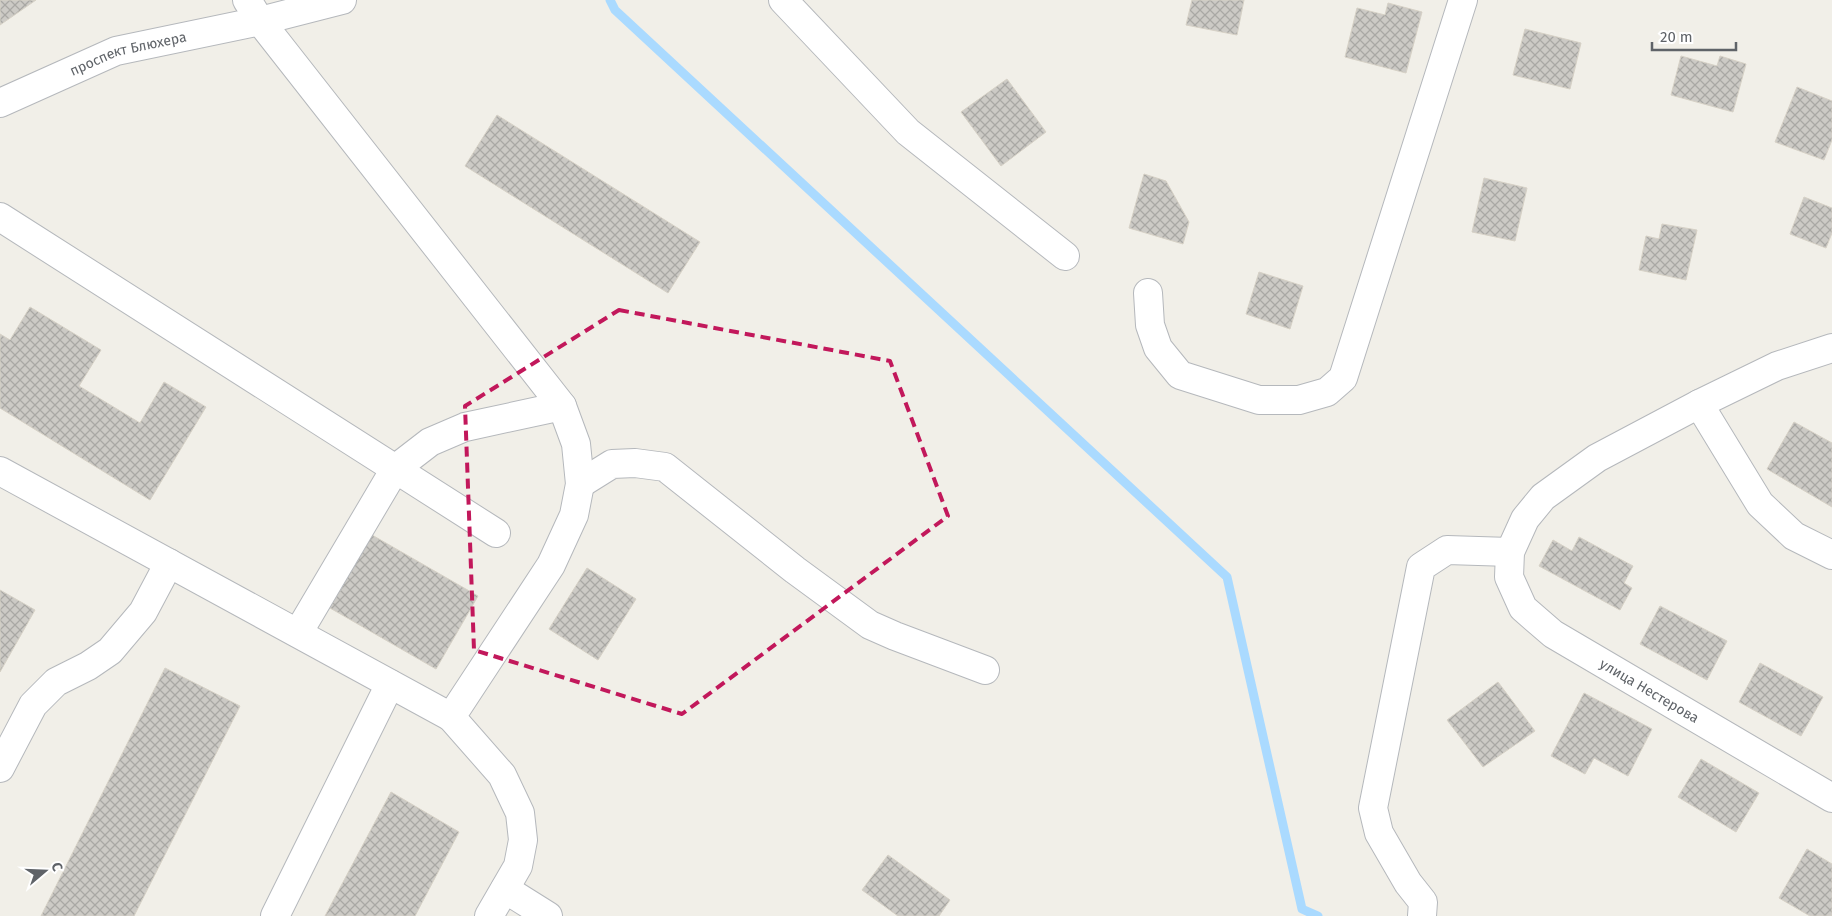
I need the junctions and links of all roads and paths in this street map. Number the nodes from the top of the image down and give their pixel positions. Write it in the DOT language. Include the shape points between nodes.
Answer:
graph roads {
  1 [pos="342,0"];
  2 [pos="783,0"];
  3 [pos="1463,0"];
  4 [pos="253,11"];
  5 [pos="0,103"];
  6 [pos="0,217"];
  7 [pos="1065,256"];
  8 [pos="1148,293"];
  9 [pos="1832,348"];
  10 [pos="1699,404"];
  11 [pos="562,406"];
  12 [pos="395,469"];
  13 [pos="0,471"];
  14 [pos="580,484"];
  15 [pos="496,533"];
  16 [pos="1510,552"];
  17 [pos="1832,555"];
  18 [pos="169,563"];
  19 [pos="298,634"];
  20 [pos="985,670"];
  21 [pos="390,684"];
  22 [pos="451,717"];
  23 [pos="0,768"];
  24 [pos="1832,798"];
  25 [pos="505,889"];
  26 [pos="275,916"];
  27 [pos="489,916"];
  28 [pos="548,916"];
  29 [pos="1422,916"];
  1 -- 4 [label="street, проспект Блюхера"];
  2 -- 7 [label="street" via="908,132"];
  3 -- 8 [label="street" via="1343,378 1327,392 1299,400 1259,400 1180,375 1158,348 1150,325"];
  4 -- 5 [label="street, проспект Блюхера" via="116,51"];
  4 -- 11 [label="street"];
  6 -- 12 [label="street"];
  9 -- 10 [label="street" via="1777,366"];
  10 -- 16 [label="street" via="1597,458 1543,497 1526,519"];
  10 -- 17 [label="street" via="1760,504 1794,536"];
  11 -- 12 [label="street" via="465,427 430,442"];
  11 -- 14 [label="street" via="576,444"];
  12 -- 15 [label="street"];
  12 -- 19 [label="street"];
  13 -- 18 [label="street"];
  14 -- 20 [label="street" via="612,464 665,467 870,625"];
  14 -- 22 [label="street" via="574,515 551,565"];
  16 -- 24 [label="street, улица Нестерова" via="1509,577 1523,608 1553,634"];
  16 -- 29 [label="street" via="1447,550 1421,567 1372,808 1379,833 1423,902"];
  18 -- 19 [label="street"];
  18 -- 23 [label="street" via="143,612 110,651 56,682 33,705"];
  19 -- 21 [label="street"];
  21 -- 22 [label="street"];
  21 -- 26 [label="street"];
  22 -- 25 [label="street" via="502,774 520,813 523,840 518,866"];
  25 -- 27 [label="street"];
  25 -- 28 [label="street"];
}
